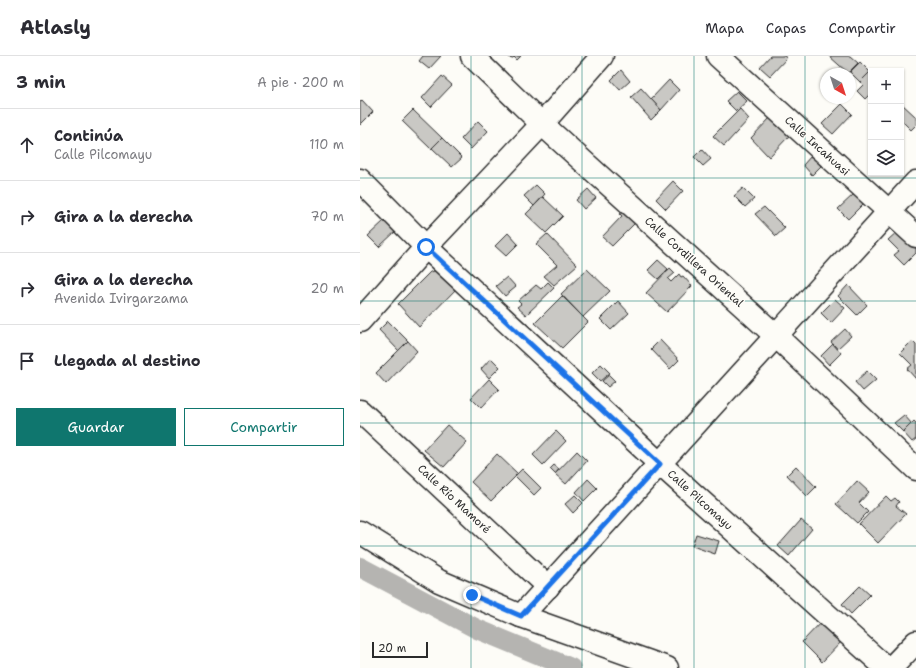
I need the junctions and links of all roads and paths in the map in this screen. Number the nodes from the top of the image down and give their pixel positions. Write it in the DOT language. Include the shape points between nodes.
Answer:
graph roads {
  1 [pos="472,56"];
  2 [pos="602,56"];
  3 [pos="718,56"];
  4 [pos="542,124"];
  5 [pos="360,180"];
  6 [pos="916,182"];
  7 [pos="889,212"];
  8 [pos="916,236"];
  9 [pos="426,247"];
  10 [pos="360,321"];
  11 [pos="776,336"];
  12 [pos="360,411"];
  13 [pos="660,464"];
  14 [pos="916,469"];
  15 [pos="360,532"];
  16 [pos="548,587"];
  17 [pos="521,616"];
  18 [pos="916,642"];
  19 [pos="667,668"];
  20 [pos="886,668"];
  21 [pos="891,668"];
  1 -- 4 [label="street, Calle Cordillera Oriental"];
  2 -- 4 [label="street"];
  3 -- 7 [label="street, Calle Incahuasi"];
  4 -- 9 [label="street"];
  4 -- 11 [label="street, Calle Cordillera Oriental"];
  5 -- 9 [label="street, Calle Pilcomayu"];
  6 -- 7 [label="street"];
  7 -- 8 [label="street, Calle Incahuasi"];
  7 -- 11 [label="street"];
  9 -- 10 [label="street"];
  9 -- 13 [label="street, Calle Pilcomayu"];
  11 -- 13 [label="street"];
  11 -- 14 [label="street, Calle Cordillera Oriental"];
  12 -- 16 [label="street, Calle Río Mamoré"];
  13 -- 16 [label="street"];
  13 -- 20 [label="street, Calle Pilcomayu"];
  15 -- 17 [label="street" via="439,581"];
  16 -- 17 [label="street"];
  17 -- 19 [label="street"];
  18 -- 21 [label="street"];
}
